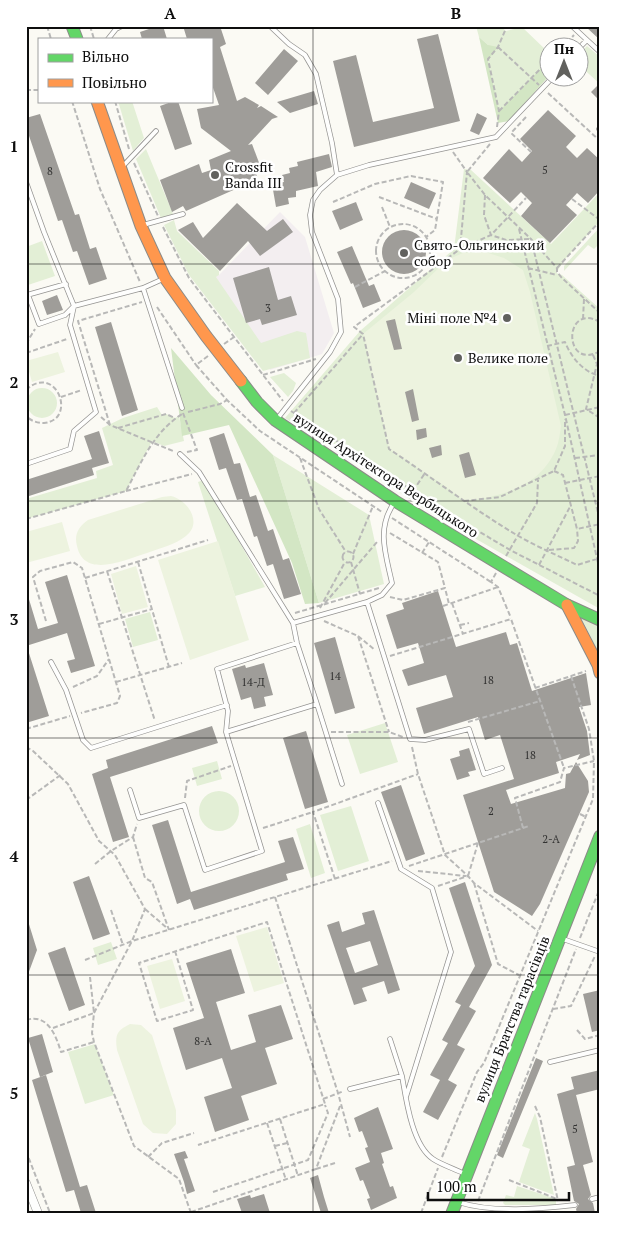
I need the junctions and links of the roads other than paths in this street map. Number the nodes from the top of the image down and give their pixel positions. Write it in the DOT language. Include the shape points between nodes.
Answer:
graph roads {
  1 [pos="72,26"];
  2 [pos="122,26"];
  3 [pos="270,26"];
  4 [pos="572,26"];
  5 [pos="77,38"];
  6 [pos="109,38"];
  7 [pos="585,38"];
  8 [pos="588,41"];
  9 [pos="600,52"];
  10 [pos="542,88"];
  11 [pos="97,102"];
  12 [pos="156,131"];
  13 [pos="120,170"];
  14 [pos="337,175"];
  15 [pos="26,182"];
  16 [pos="183,214"];
  17 [pos="141,226"];
  18 [pos="165,278"];
  19 [pos="66,284"];
  20 [pos="143,288"];
  21 [pos="27,295"];
  22 [pos="74,306"];
  23 [pos="183,411"];
  24 [pos="275,420"];
  25 [pos="180,454"];
  26 [pos="26,464"];
  27 [pos="395,501"];
  28 [pos="367,602"];
  29 [pos="567,605"];
  30 [pos="600,620"];
  31 [pos="293,623"];
  32 [pos="297,643"];
  33 [pos="51,662"];
  34 [pos="600,673"];
  35 [pos="316,704"];
  36 [pos="227,705"];
  37 [pos="226,732"];
  38 [pos="502,768"];
  39 [pos="342,784"];
  40 [pos="130,790"];
  41 [pos="378,803"];
  42 [pos="600,836"];
  43 [pos="560,938"];
  44 [pos="598,952"];
  45 [pos="390,1039"];
  46 [pos="600,1050"];
  47 [pos="550,1062"];
  48 [pos="402,1076"];
  49 [pos="350,1089"];
  50 [pos="406,1096"];
  51 [pos="467,1175"];
  52 [pos="26,1183"];
  53 [pos="600,1197"];
  54 [pos="592,1199"];
  55 [pos="456,1202"];
  56 [pos="575,1205"];
  57 [pos="38,1213"];
  58 [pos="452,1213"];
  1 -- 5 [label="street"];
  2 -- 6 [label="lane"];
  3 -- 14 [label="lane" via="305,55 316,74"];
  4 -- 7 [label="lane"];
  8 -- 9 [label="lane"];
  10 -- 14 [label="lane" via="496,137"];
  11 -- 13 [label="street, вулиця Архітектора Вербицького"];
  12 -- 13 [label="lane"];
  13 -- 17 [label="street, вулиця Архітектора Вербицького"];
  14 -- 24 [label="lane" via="316,195 310,215 312,232 338,299 341,332 330,352"];
  15 -- 19 [label="lane"];
  16 -- 17 [label="lane"];
  17 -- 18 [label="street, вулиця Архітектора Вербицького"];
  18 -- 20 [label="lane"];
  18 -- 24 [label="street, вулиця Архітектора Вербицького" via="236,377"];
  19 -- 21 [label="lane"];
  19 -- 22 [label="lane"];
  20 -- 22 [label="lane"];
  20 -- 23 [label="lane"];
  21 -- 22 [label="lane" via="39,324 65,315"];
  22 -- 26 [label="lane" via="70,325 96,412 74,431 70,449"];
  24 -- 27 [label="street, вулиця Архітектора Вербицького"];
  25 -- 31 [label="lane" via="199,472"];
  27 -- 28 [label="lane" via="386,514 383,541 392,583 382,596"];
  27 -- 29 [label="street, вулиця Архітектора Вербицького"];
  28 -- 31 [label="lane"];
  28 -- 38 [label="lane" via="410,739 425,740 469,729 484,774"];
  29 -- 30 [label="street, вулиця Архітектора Вербицького"];
  29 -- 34 [label="street"];
  31 -- 32 [label="lane"];
  32 -- 35 [label="lane"];
  32 -- 36 [label="lane" via="217,669"];
  33 -- 36 [label="lane" via="66,690 83,740 91,748"];
  35 -- 37 [label="lane"];
  35 -- 39 [label="lane"];
  36 -- 37 [label="lane"];
  37 -- 40 [label="lane" via="262,851 205,870 184,805 139,818"];
  41 -- 50 [label="lane" via="401,869 432,888 451,952"];
  42 -- 43 [label="street, вулиця Братства тарасівців"];
  43 -- 44 [label="lane"];
  43 -- 51 [label="street, вулиця Братства тарасівців"];
  45 -- 48 [label="lane"];
  46 -- 47 [label="lane"];
  48 -- 49 [label="lane"];
  48 -- 50 [label="lane"];
  50 -- 51 [label="lane" via="419,1143 432,1158"];
  51 -- 55 [label="street, вулиця Братства тарасівців"];
  52 -- 57 [label="street"];
  53 -- 54 [label="lane"];
  55 -- 56 [label="lane" via="476,1208"];
  55 -- 58 [label="street, вулиця Братства тарасівців"];
}
